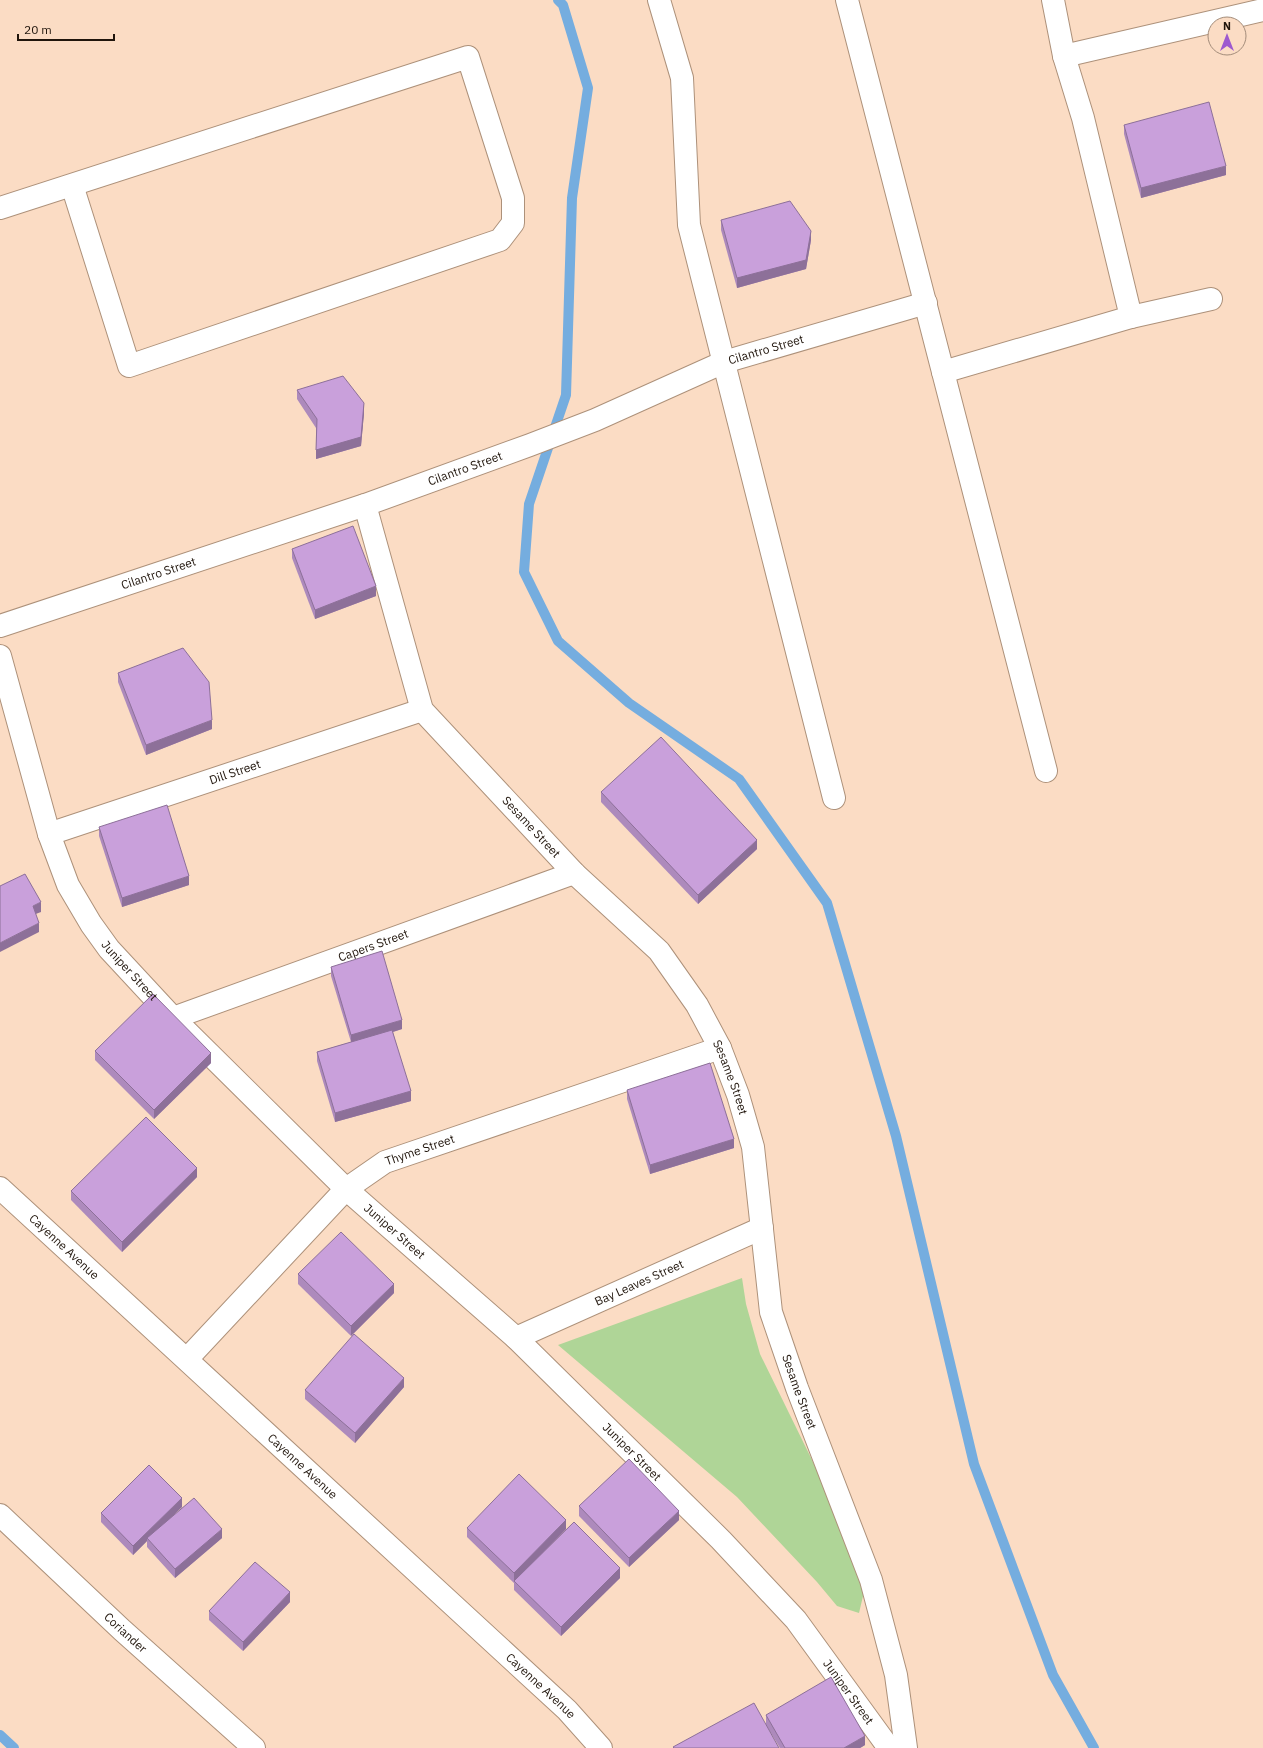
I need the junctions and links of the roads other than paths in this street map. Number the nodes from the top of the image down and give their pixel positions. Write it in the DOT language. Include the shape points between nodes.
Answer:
graph roads {
  1 [pos="659,0"];
  2 [pos="847,0"];
  3 [pos="1053,0"];
  4 [pos="1252,8"];
  5 [pos="1064,56"];
  6 [pos="72,185"];
  7 [pos="0,208"];
  8 [pos="1211,299"];
  9 [pos="926,303"];
  10 [pos="1131,317"];
  11 [pos="724,362"];
  12 [pos="943,372"];
  13 [pos="365,505"];
  14 [pos="0,626"];
  15 [pos="0,656"];
  16 [pos="422,710"];
  17 [pos="1046,771"];
  18 [pos="834,798"];
  19 [pos="49,834"];
  20 [pos="574,873"];
  21 [pos="173,1018"];
  22 [pos="720,1048"];
  23 [pos="0,1188"];
  24 [pos="346,1189"];
  25 [pos="762,1228"];
  26 [pos="516,1338"];
  27 [pos="187,1359"];
  28 [pos="0,1515"];
  29 [pos="254,1748"];
  30 [pos="601,1748"];
  31 [pos="889,1748"];
  32 [pos="906,1748"];
  1 -- 11 [label="street" via="682,78 689,225"];
  2 -- 9 [label="street"];
  3 -- 5 [label="street"];
  4 -- 5 [label="street"];
  5 -- 10 [label="street" via="1082,118"];
  6 -- 6 [label="street" via="468,57 513,198 513,223 500,240 129,366"];
  6 -- 7 [label="street"];
  8 -- 10 [label="street"];
  9 -- 11 [label="street, Cilantro Street"];
  9 -- 12 [label="street"];
  10 -- 12 [label="street"];
  11 -- 13 [label="street, Cilantro Street" via="595,420"];
  11 -- 18 [label="street"];
  12 -- 17 [label="street"];
  13 -- 14 [label="street, Cilantro Street"];
  13 -- 16 [label="street, Sesame Street"];
  15 -- 19 [label="street, Juniper Street"];
  16 -- 19 [label="street, Dill Street"];
  16 -- 20 [label="street, Sesame Street"];
  19 -- 21 [label="street, Juniper Street" via="68,885 91,924 110,949"];
  20 -- 21 [label="street, Capers Street"];
  20 -- 22 [label="street, Sesame Street" via="659,951 697,1005"];
  21 -- 24 [label="street, Juniper Street"];
  22 -- 24 [label="street, Thyme Street" via="385,1162"];
  22 -- 25 [label="street, Sesame Street" via="738,1095 753,1147"];
  23 -- 27 [label="street, Cayenne Avenue"];
  24 -- 26 [label="street, Juniper Street"];
  24 -- 27 [label="street, Thyme Street"];
  25 -- 26 [label="street, Bay Leaves Street"];
  25 -- 32 [label="street, Sesame Street" via="772,1312 797,1388 871,1580 896,1675"];
  26 -- 31 [label="street, Juniper Street" via="721,1540 796,1620"];
  27 -- 30 [label="street, Cayenne Avenue" via="567,1710"];
  28 -- 29 [label="street, Coriander" via="122,1630"];
}
